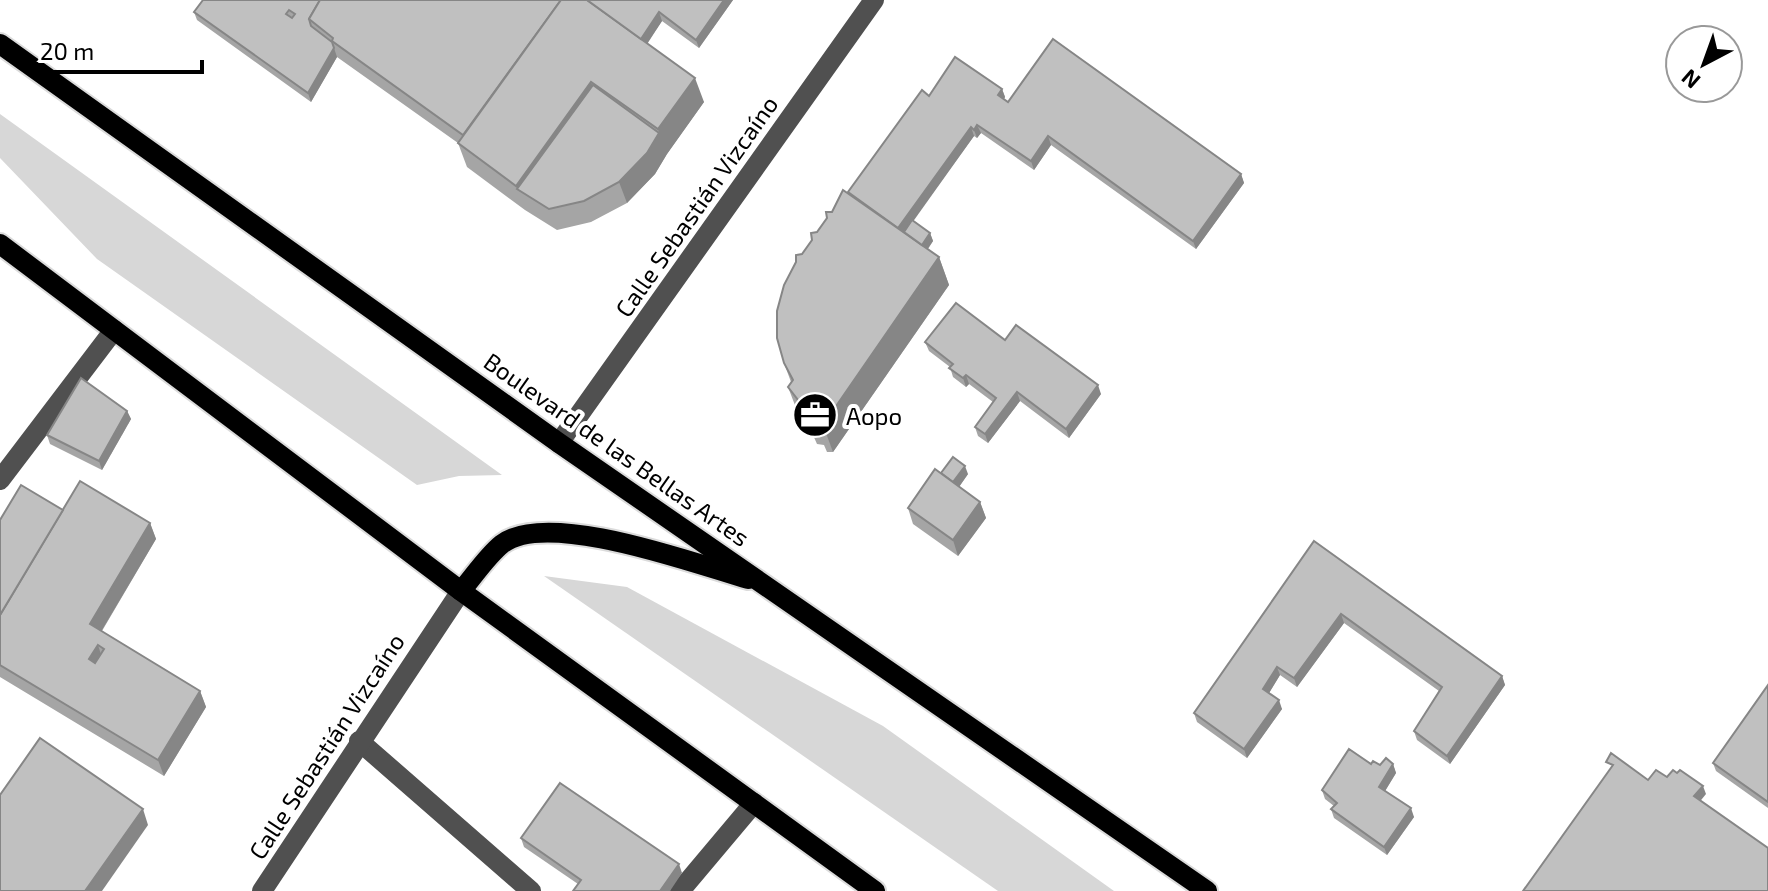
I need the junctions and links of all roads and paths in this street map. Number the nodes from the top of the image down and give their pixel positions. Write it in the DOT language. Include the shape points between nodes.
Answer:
graph roads {
  1 [pos="874,0"];
  2 [pos="0,44"];
  3 [pos="0,244"];
  4 [pos="114,330"];
  5 [pos="559,443"];
  6 [pos="0,480"];
  7 [pos="763,583"];
  8 [pos="461,591"];
  9 [pos="359,741"];
  10 [pos="754,803"];
  11 [pos="262,891"];
  12 [pos="531,891"];
  13 [pos="680,891"];
  14 [pos="875,891"];
  15 [pos="1207,891"];
  1 -- 5 [label="street, Calle Sebastián Vizcaíno"];
  2 -- 5 [label="main road, Boulevard de las Bellas Artes"];
  3 -- 4 [label="main road"];
  4 -- 6 [label="street"];
  4 -- 8 [label="main road"];
  5 -- 7 [label="main road, Boulevard de las Bellas Artes"];
  7 -- 8 [label="main road" via="611,540 534,532 503,543"];
  7 -- 15 [label="main road, Boulevard de las Bellas Artes"];
  8 -- 9 [label="street, Calle Sebastián Vizcaíno"];
  8 -- 10 [label="main road"];
  9 -- 11 [label="street, Calle Sebastián Vizcaíno"];
  9 -- 12 [label="street"];
  10 -- 13 [label="street"];
  10 -- 14 [label="main road"];
}
